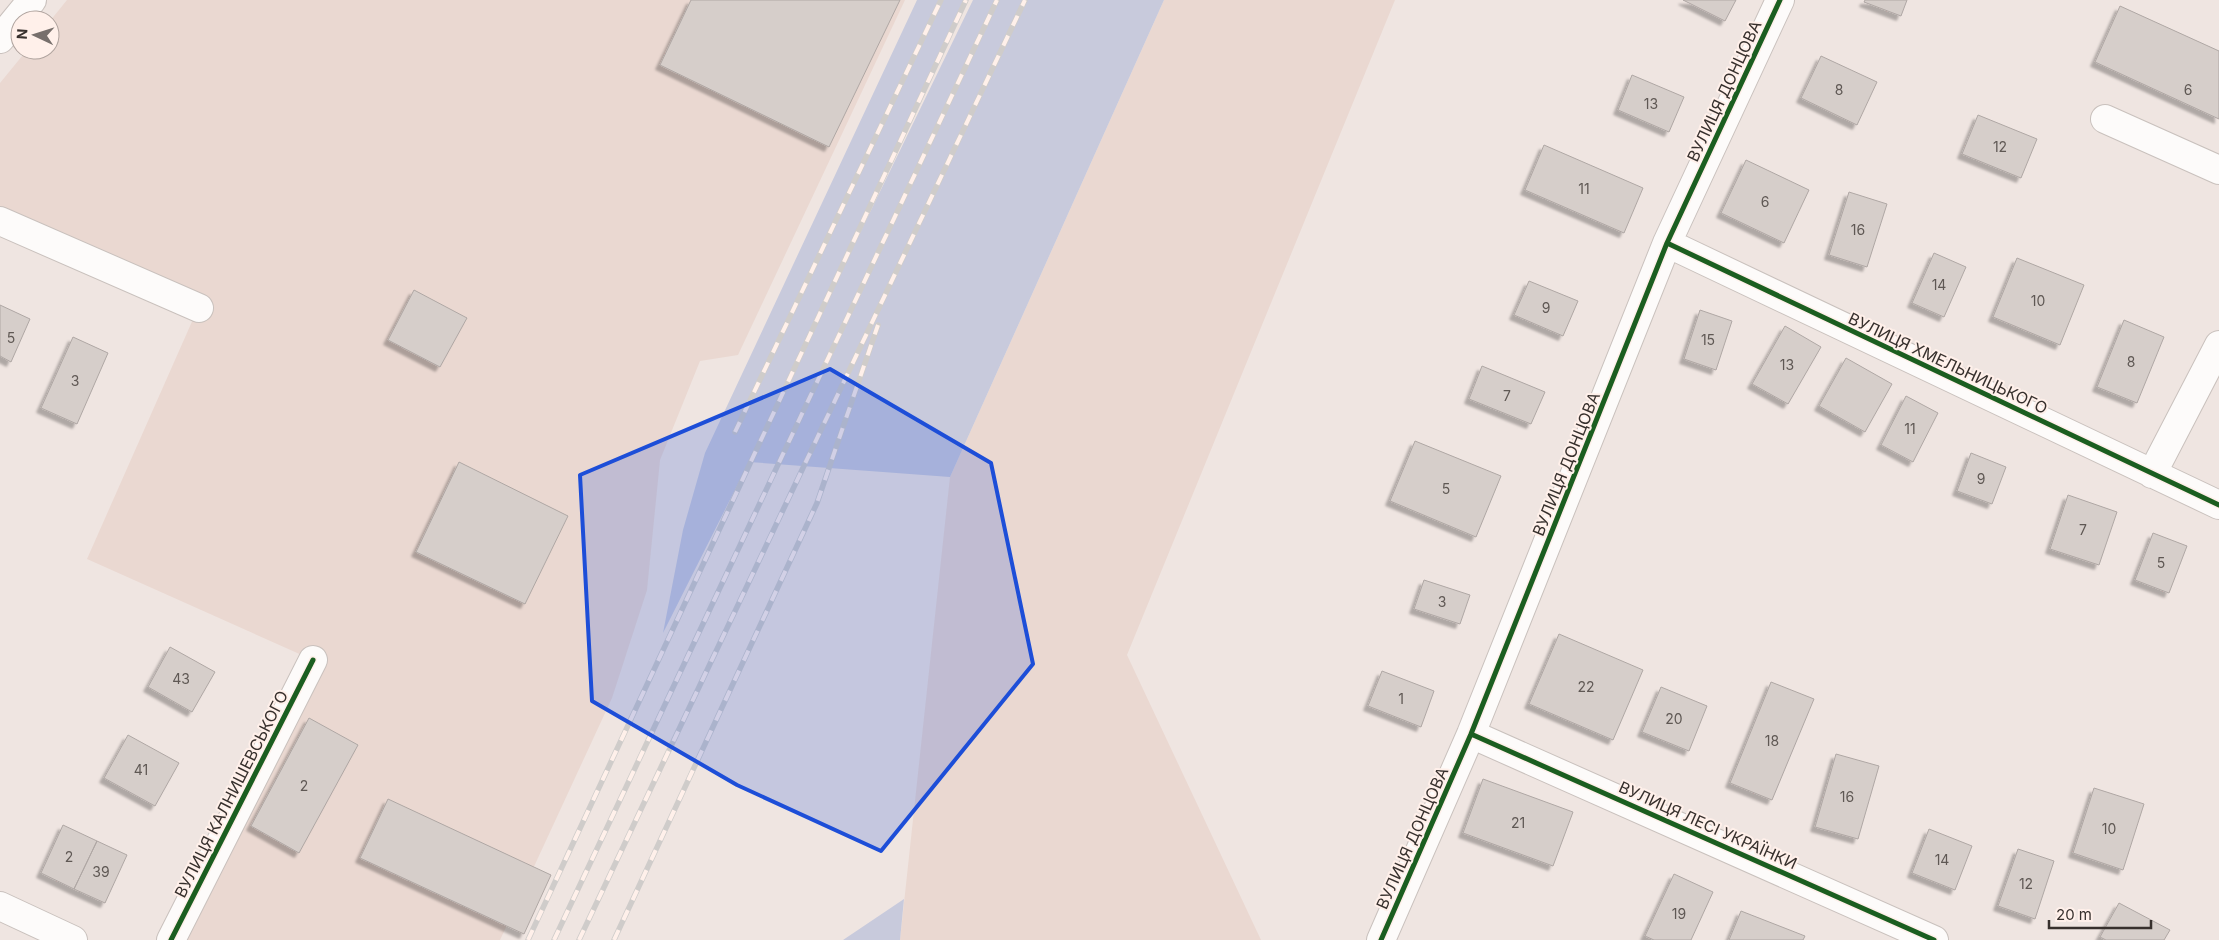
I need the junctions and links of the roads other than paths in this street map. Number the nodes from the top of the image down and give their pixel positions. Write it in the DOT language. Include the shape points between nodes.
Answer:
graph roads {
  1 [pos="32,0"];
  2 [pos="1780,0"];
  3 [pos="0,39"];
  4 [pos="2105,119"];
  5 [pos="2219,170"];
  6 [pos="0,221"];
  7 [pos="1667,244"];
  8 [pos="199,308"];
  9 [pos="2219,346"];
  10 [pos="2152,474"];
  11 [pos="2219,505"];
  12 [pos="313,660"];
  13 [pos="1471,734"];
  14 [pos="0,906"];
  15 [pos="73,940"];
  16 [pos="170,940"];
  17 [pos="1381,940"];
  18 [pos="1934,940"];
  1 -- 3 [label="street"];
  2 -- 7 [label="street, ВУЛИЦЯ ДОНЦОВА"];
  4 -- 5 [label="street"];
  6 -- 8 [label="street"];
  7 -- 10 [label="street, ВУЛИЦЯ ХМЕЛЬНИЦЬКОГО"];
  7 -- 13 [label="street, ВУЛИЦЯ ДОНЦОВА"];
  9 -- 10 [label="street"];
  10 -- 11 [label="street, ВУЛИЦЯ ХМЕЛЬНИЦЬКОГО"];
  12 -- 16 [label="street, ВУЛИЦЯ КАЛНИШЕВСЬКОГО"];
  13 -- 17 [label="street, ВУЛИЦЯ ДОНЦОВА"];
  13 -- 18 [label="street, ВУЛИЦЯ ЛЕСІ УКРАЇНКИ"];
  14 -- 15 [label="street"];
}
